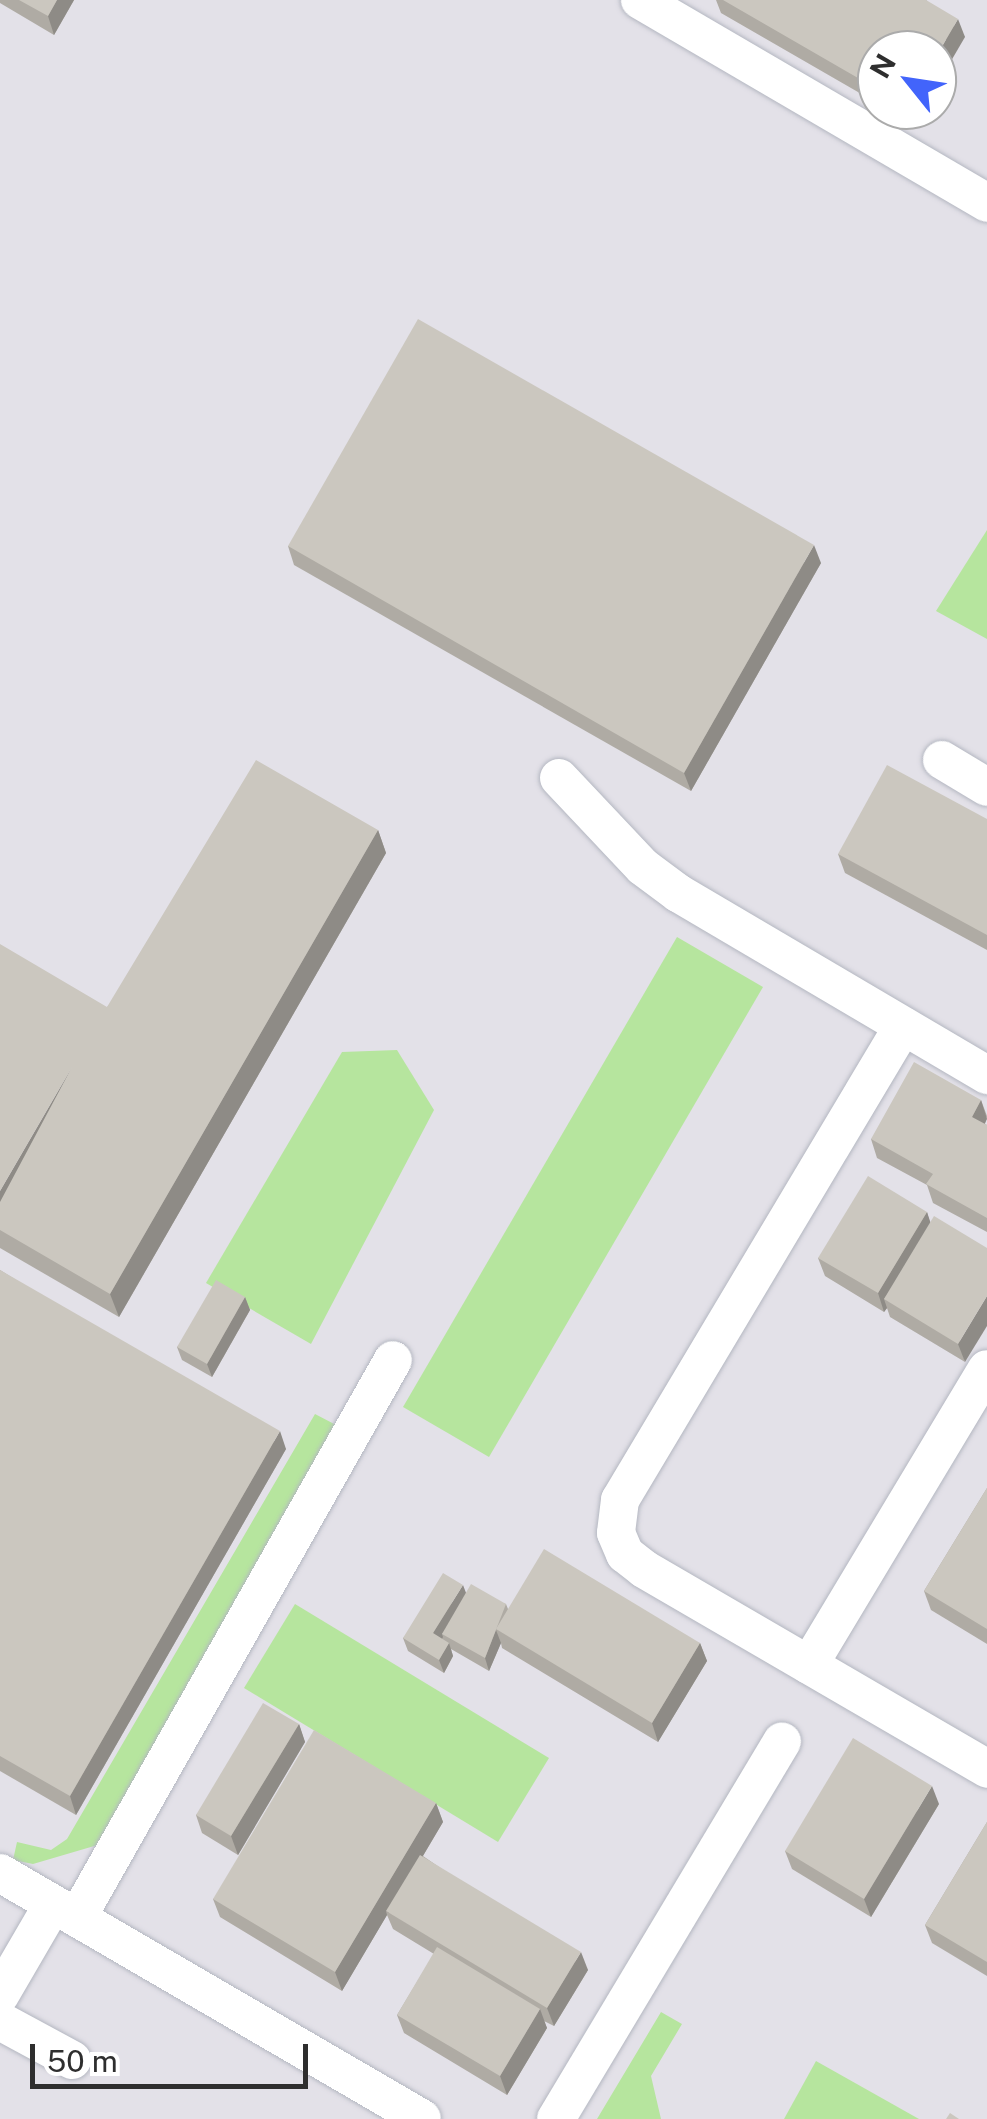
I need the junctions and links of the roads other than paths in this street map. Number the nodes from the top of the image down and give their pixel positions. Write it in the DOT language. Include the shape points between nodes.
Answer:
graph roads {
  1 [pos="640,0"];
  2 [pos="987,202"];
  3 [pos="942,760"];
  4 [pos="560,778"];
  5 [pos="987,787"];
  6 [pos="904,1026"];
  7 [pos="987,1076"];
  8 [pos="393,1360"];
  9 [pos="987,1369"];
  10 [pos="808,1665"];
  11 [pos="782,1741"];
  12 [pos="987,1769"];
  13 [pos="0,1873"];
  14 [pos="65,1911"];
  15 [pos="11,1949"];
  16 [pos="0,1995"];
  17 [pos="0,2021"];
  18 [pos="72,2060"];
  19 [pos="422,2119"];
  20 [pos="556,2119"];
  1 -- 2 [label="lane"];
  3 -- 5 [label="lane"];
  4 -- 6 [label="lane" via="643,867 678,893"];
  6 -- 7 [label="lane"];
  6 -- 10 [label="lane" via="620,1500 616,1533 625,1554"];
  8 -- 14 [label="lane"];
  9 -- 10 [label="lane"];
  10 -- 12 [label="lane"];
  11 -- 20 [label="lane"];
  13 -- 14 [label="lane"];
  14 -- 15 [label="lane"];
  14 -- 19 [label="lane"];
  15 -- 16 [label="lane"];
  17 -- 18 [label="lane"];
}
